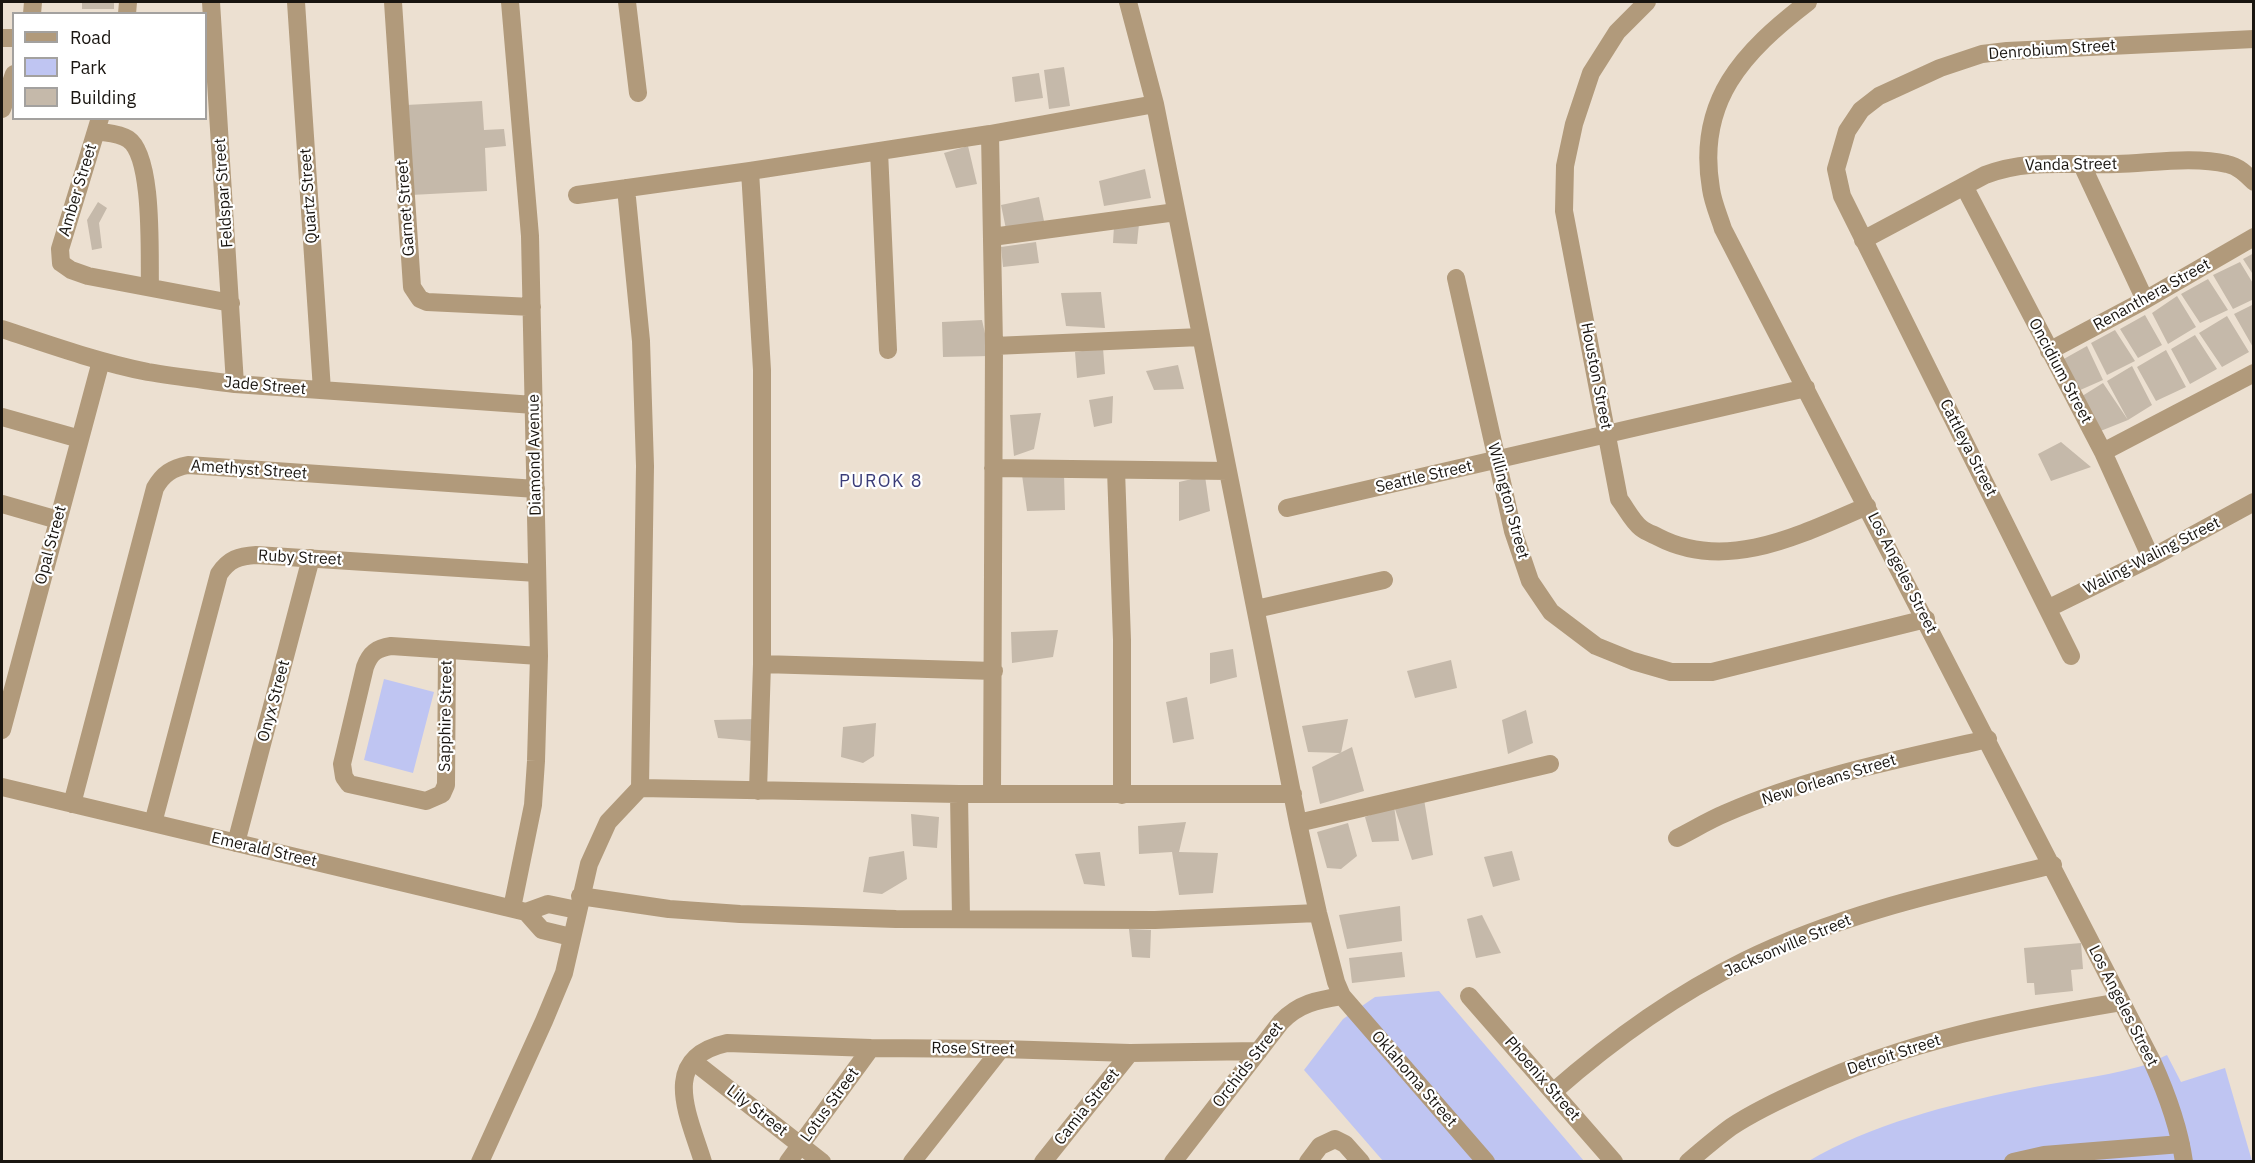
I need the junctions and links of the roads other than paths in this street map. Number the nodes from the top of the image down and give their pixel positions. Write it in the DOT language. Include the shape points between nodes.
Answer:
graph roads {
  1 [pos="211,2"];
  2 [pos="296,2"];
  3 [pos="393,2"];
  4 [pos="510,2"];
  5 [pos="627,2"];
  6 [pos="1128,2"];
  7 [pos="1647,2"];
  8 [pos="1808,2"];
  9 [pos="1783,10"];
  10 [pos="2253,39"];
  11 [pos="210,58"];
  12 [pos="12,80"];
  13 [pos="638,93"];
  14 [pos="1155,104"];
  15 [pos="2,109"];
  16 [pos="98,125"];
  17 [pos="990,134"];
  18 [pos="879,151"];
  19 [pos="2082,165"];
  20 [pos="750,171"];
  21 [pos="2253,182"];
  22 [pos="1964,186"];
  23 [pos="626,188"];
  24 [pos="577,195"];
  25 [pos="1176,212"];
  26 [pos="992,237"];
  27 [pos="2253,237"];
  28 [pos="1863,240"];
  29 [pos="1456,278"];
  30 [pos="150,287"];
  31 [pos="2145,300"];
  32 [pos="231,303"];
  33 [pos="532,307"];
  34 [pos="2,329"];
  35 [pos="1201,337"];
  36 [pos="994,346"];
  37 [pos="888,350"];
  38 [pos="2049,351"];
  39 [pos="101,361"];
  40 [pos="2253,373"];
  41 [pos="236,384"];
  42 [pos="1806,388"];
  43 [pos="322,390"];
  44 [pos="534,405"];
  45 [pos="2,417"];
  46 [pos="1607,435"];
  47 [pos="80,439"];
  48 [pos="2103,452"];
  49 [pos="1496,460"];
  50 [pos="993,468"];
  51 [pos="1116,470"];
  52 [pos="1228,471"];
  53 [pos="536,489"];
  54 [pos="2253,502"];
  55 [pos="2,504"];
  56 [pos="1867,506"];
  57 [pos="1287,508"];
  58 [pos="58,520"];
  59 [pos="311,558"];
  60 [pos="2151,558"];
  61 [pos="537,573"];
  62 [pos="1384,580"];
  63 [pos="2049,608"];
  64 [pos="1256,609"];
  65 [pos="1926,619"];
  66 [pos="447,650"];
  67 [pos="539,656"];
  68 [pos="2071,656"];
  69 [pos="762,664"];
  70 [pos="994,671"];
  71 [pos="2,730"];
  72 [pos="1988,739"];
  73 [pos="1550,764"];
  74 [pos="2,787"];
  75 [pos="640,788"];
  76 [pos="758,790"];
  77 [pos="959,794"];
  78 [pos="992,794"];
  79 [pos="1293,794"];
  80 [pos="1122,795"];
  81 [pos="72,804"];
  82 [pos="153,823"];
  83 [pos="1298,823"];
  84 [pos="1677,838"];
  85 [pos="236,843"];
  86 [pos="2053,865"];
  87 [pos="579,903"];
  88 [pos="519,910"];
  89 [pos="1318,913"];
  90 [pos="961,918"];
  91 [pos="572,937"];
  92 [pos="1342,996"];
  93 [pos="1469,996"];
  94 [pos="2121,1002"];
  95 [pos="871,1048"];
  96 [pos="1001,1049"];
  97 [pos="1259,1051"];
  98 [pos="1130,1053"];
  99 [pos="693,1061"];
  100 [pos="1553,1092"];
  101 [pos="800,1145"];
  102 [pos="2182,1153"];
  103 [pos="480,1161"];
  104 [pos="703,1161"];
  105 [pos="788,1161"];
  106 [pos="822,1161"];
  107 [pos="912,1161"];
  108 [pos="1043,1161"];
  109 [pos="1173,1161"];
  110 [pos="1308,1161"];
  111 [pos="1361,1161"];
  112 [pos="1486,1161"];
  113 [pos="1614,1161"];
  114 [pos="1688,1161"];
  115 [pos="2013,1161"];
  1 -- 11 [label="street, Feldspar Street"];
  2 -- 43 [label="street, Quartz Street"];
  3 -- 33 [label="street, Garnet Street" via="412,287 427,302"];
  4 -- 33 [label="street, Diamond Avenue" via="530,225"];
  5 -- 13 [label="street"];
  6 -- 14 [label="street"];
  7 -- 46 [label="street, Houston Street" via="1617,32 1591,73 1565,166 1564,211"];
  8 -- 9 [label="street, Los Angeles Street"];
  9 -- 42 [label="street, Los Angeles Street" via="1719,98 1708,155 1711,190 1723,229"];
  10 -- 28 [label="street, Denrobium Street" via="1982,54 1879,96 1861,110 1847,131 1836,169 1842,196"];
  11 -- 32 [label="street, Feldspar Street"];
  12 -- 15 [label="street"];
  14 -- 17 [label="street"];
  14 -- 25 [label="street"];
  16 -- 30 [label="street, Amber Street" via="128,139 141,155 147,197"];
  16 -- 30 [label="street, Amber Street" via="59,256 61,263 88,276"];
  17 -- 18 [label="street"];
  17 -- 26 [label="street"];
  18 -- 20 [label="street"];
  18 -- 37 [label="street"];
  19 -- 21 [label="street, Vanda Street" via="2205,161 2229,164"];
  19 -- 22 [label="street, Vanda Street" via="2006,167"];
  19 -- 31 [label="street"];
  20 -- 23 [label="street"];
  20 -- 69 [label="street" via="762,370"];
  22 -- 28 [label="street, Vanda Street"];
  22 -- 38 [label="street, Oncidium Street"];
  23 -- 24 [label="street"];
  23 -- 75 [label="street" via="640,341 645,466"];
  25 -- 26 [label="street"];
  25 -- 35 [label="street"];
  26 -- 36 [label="street"];
  27 -- 31 [label="street, Renanthera Street"];
  28 -- 63 [label="street, Cattleya Street"];
  29 -- 49 [label="street, Willington Street"];
  30 -- 32 [label="street, Amber Street"];
  31 -- 38 [label="street, Renanthera Street"];
  32 -- 41 [label="street, Feldspar Street"];
  33 -- 44 [label="street, Diamond Avenue"];
  34 -- 39 [label="street, Jade Street"];
  35 -- 36 [label="street"];
  35 -- 52 [label="street"];
  36 -- 50 [label="street"];
  38 -- 48 [label="street, Oncidium Street"];
  39 -- 41 [label="street, Jade Street" via="147,372"];
  39 -- 47 [label="street, Opal Street"];
  40 -- 48 [label="street"];
  41 -- 43 [label="street, Jade Street"];
  42 -- 46 [label="street, Seattle Street"];
  42 -- 56 [label="street, Los Angeles Street"];
  43 -- 44 [label="street, Jade Street"];
  44 -- 53 [label="street, Diamond Avenue"];
  45 -- 47 [label="street"];
  46 -- 49 [label="street, Seattle Street"];
  46 -- 56 [label="street, Houston Street" via="1619,499 1640,528 1676,546 1709,551 1744,550 1795,537"];
  47 -- 58 [label="street, Opal Street"];
  48 -- 60 [label="street, Oncidium Street"];
  49 -- 57 [label="street, Seattle Street"];
  49 -- 65 [label="street, Willington Street" via="1512,531 1530,581 1551,612 1596,646 1633,661 1671,672 1712,672"];
  50 -- 51 [label="street"];
  50 -- 70 [label="street"];
  51 -- 52 [label="street"];
  51 -- 80 [label="street"];
  52 -- 64 [label="street"];
  53 -- 61 [label="street, Diamond Avenue"];
  53 -- 81 [label="street, Amethyst Street" via="188,465 168,471 155,488"];
  54 -- 60 [label="street, Waling-Waling Street"];
  55 -- 58 [label="street"];
  56 -- 65 [label="street, Los Angeles Street"];
  58 -- 71 [label="street, Opal Street"];
  59 -- 61 [label="street, Ruby Street"];
  59 -- 82 [label="street, Ruby Street" via="244,556 225,565 219,574"];
  59 -- 85 [label="street, Onyx Street"];
  60 -- 63 [label="street, Waling-Waling Street"];
  61 -- 67 [label="street, Diamond Avenue"];
  62 -- 64 [label="street"];
  63 -- 68 [label="street, Cattleya Street"];
  64 -- 79 [label="street"];
  65 -- 72 [label="street, Los Angeles Street"];
  66 -- 66 [label="street, Sapphire Street" via="446,785 442,794 426,801 349,784 342,764 365,667 372,653 391,646"];
  66 -- 67 [label="street, Sapphire Street"];
  67 -- 88 [label="street, Diamond Avenue" via="533,805"];
  69 -- 70 [label="street"];
  69 -- 76 [label="street"];
  70 -- 78 [label="street"];
  72 -- 84 [label="street, New Orleans Street" via="1876,764 1802,786 1726,813"];
  72 -- 86 [label="street, Los Angeles Street"];
  73 -- 83 [label="street"];
  74 -- 81 [label="street, Emerald Street"];
  75 -- 76 [label="street"];
  75 -- 87 [label="street" via="608,822 589,864"];
  76 -- 77 [label="street"];
  77 -- 78 [label="street"];
  77 -- 90 [label="street"];
  78 -- 80 [label="street"];
  79 -- 80 [label="street"];
  79 -- 83 [label="street"];
  81 -- 82 [label="street, Emerald Street"];
  82 -- 85 [label="street, Emerald Street"];
  83 -- 89 [label="street"];
  85 -- 88 [label="street, Emerald Street"];
  86 -- 94 [label="street, Los Angeles Street"];
  86 -- 100 [label="street, Jacksonville Street" via="1879,909 1745,961 1638,1024"];
  87 -- 88 [label="street, Emerald Street"];
  87 -- 90 [label="street, Emerald Street" via="740,914"];
  87 -- 91 [label="street"];
  88 -- 91 [label="street, Emerald Street" via="542,930"];
  89 -- 90 [label="street, Emerald Street" via="1155,920"];
  89 -- 92 [label="street"];
  91 -- 103 [label="street" via="564,973 544,1022"];
  92 -- 97 [label="street, Orchids Street" via="1314,1001 1292,1011"];
  92 -- 112 [label="street, Oklahoma Street"];
  93 -- 100 [label="street, Phoenix Street"];
  94 -- 102 [label="street, Los Angeles Street" via="2165,1089"];
  94 -- 114 [label="street, Detroit Street" via="1959,1034 1835,1074 1740,1122"];
  95 -- 96 [label="street, Rose Street"];
  95 -- 99 [label="street, Rose Street" via="727,1043 711,1048"];
  95 -- 101 [label="street, Lotus Street"];
  96 -- 98 [label="street, Rose Street"];
  96 -- 107 [label="street"];
  97 -- 98 [label="street, Rose Street"];
  97 -- 109 [label="street, Orchids Street"];
  98 -- 108 [label="street, Camia Street"];
  99 -- 101 [label="street, Lily Street"];
  99 -- 104 [label="street" via="684,1075 683,1092"];
  100 -- 113 [label="street, Phoenix Street"];
  101 -- 105 [label="street, Lotus Street"];
  101 -- 106 [label="street, Lily Street"];
  102 -- 115 [label="street" via="2044,1155"];
  110 -- 111 [label="street" via="1320,1146 1335,1139"];
}
